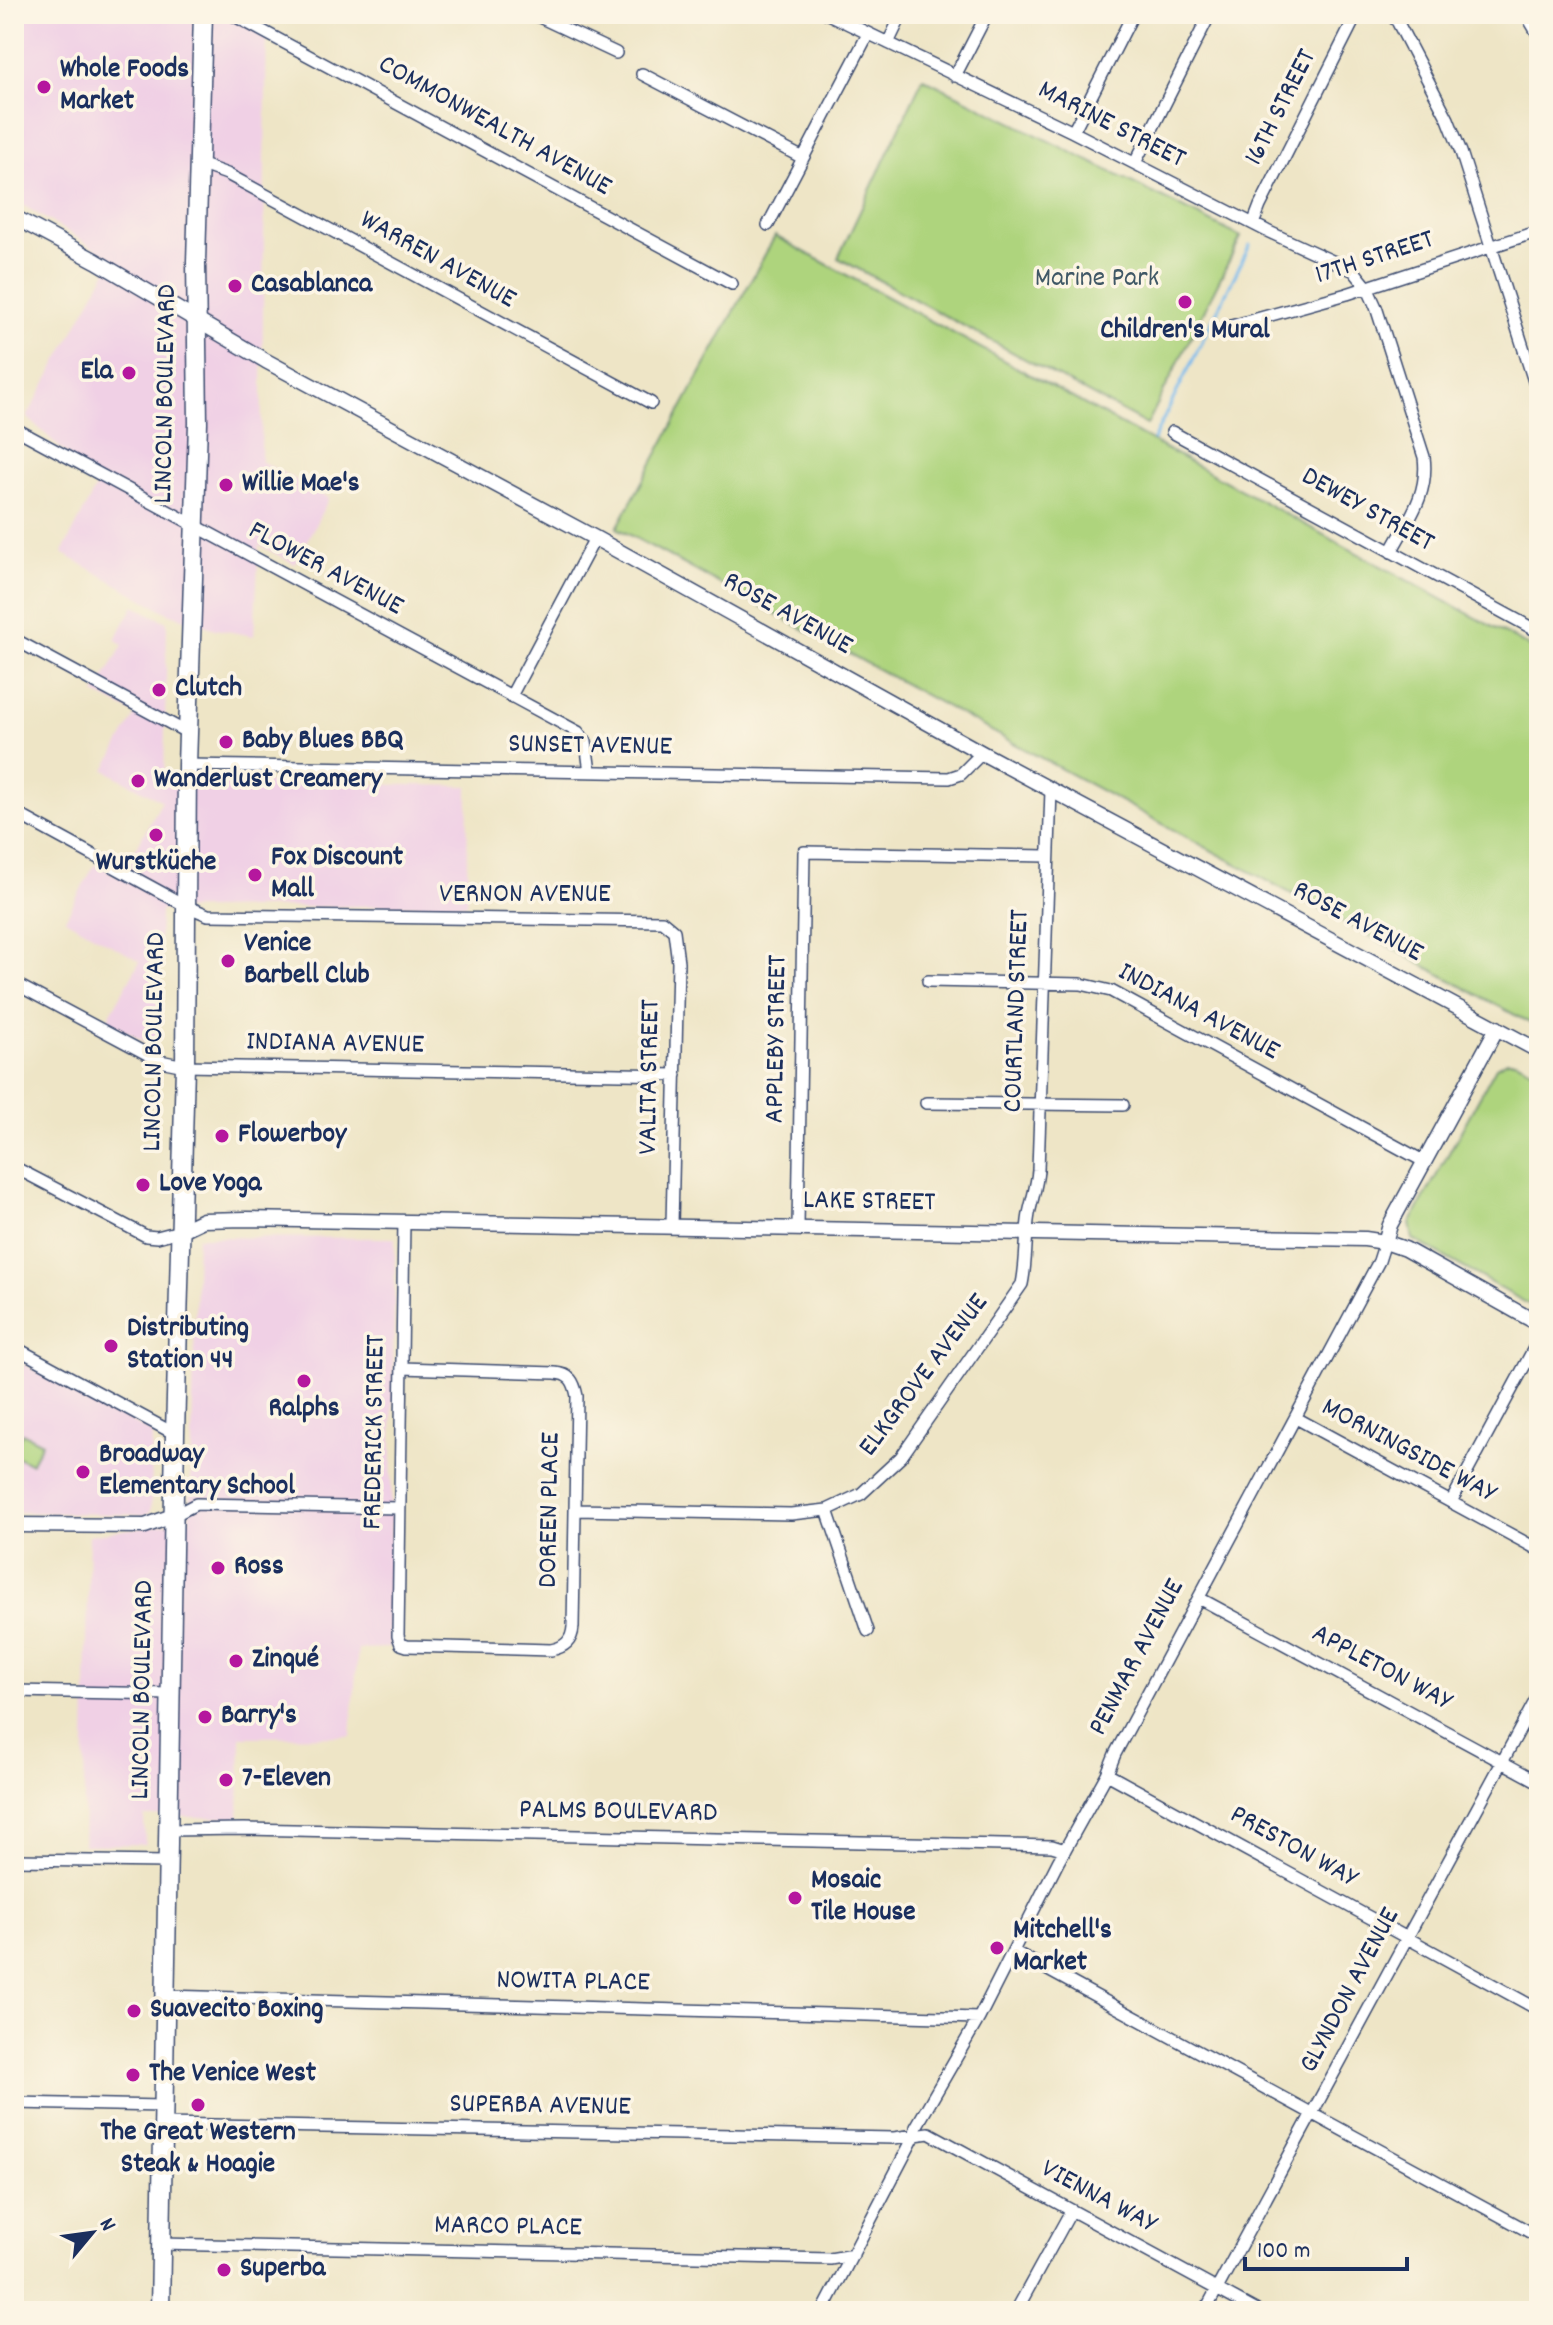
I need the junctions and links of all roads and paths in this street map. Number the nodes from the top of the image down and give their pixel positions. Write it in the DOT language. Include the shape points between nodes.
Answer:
graph roads {
  1 [pos="203,14"];
  2 [pos="231,14"];
  3 [pos="533,14"];
  4 [pos="828,14"];
  5 [pos="902,14"];
  6 [pos="987,14"];
  7 [pos="1133,14"];
  8 [pos="1210,14"];
  9 [pos="1357,14"];
  10 [pos="1389,14"];
  11 [pos="1526,14"];
  12 [pos="868,34"];
  13 [pos="1539,36"];
  14 [pos="888,43"];
  15 [pos="616,53"];
  16 [pos="642,74"];
  17 [pos="955,76"];
  18 [pos="1073,132"];
  19 [pos="803,158"];
  20 [pos="1135,163"];
  21 [pos="199,164"];
  22 [pos="14,217"];
  23 [pos="1253,224"];
  24 [pos="768,225"];
  25 [pos="1539,231"];
  26 [pos="1491,247"];
  27 [pos="732,284"];
  28 [pos="1367,287"];
  29 [pos="197,320"];
  30 [pos="1224,328"];
  31 [pos="1539,397"];
  32 [pos="651,403"];
  33 [pos="14,428"];
  34 [pos="1172,432"];
  35 [pos="193,525"];
  36 [pos="595,538"];
  37 [pos="1391,552"];
  38 [pos="1539,632"];
  39 [pos="14,639"];
  40 [pos="511,696"];
  41 [pos="188,733"];
  42 [pos="982,753"];
  43 [pos="187,765"];
  44 [pos="590,772"];
  45 [pos="1051,790"];
  46 [pos="14,812"];
  47 [pos="1047,856"];
  48 [pos="186,906"];
  49 [pos="674,931"];
  50 [pos="928,981"];
  51 [pos="1044,982"];
  52 [pos="14,983"];
  53 [pos="1497,1028"];
  54 [pos="1539,1051"];
  55 [pos="185,1066"];
  56 [pos="676,1075"];
  57 [pos="926,1103"];
  58 [pos="1040,1103"];
  59 [pos="1123,1105"];
  60 [pos="1425,1162"];
  61 [pos="14,1167"];
  62 [pos="404,1221"];
  63 [pos="672,1225"];
  64 [pos="798,1227"];
  65 [pos="180,1231"];
  66 [pos="1028,1232"];
  67 [pos="1385,1242"];
  68 [pos="1539,1324"];
  69 [pos="1539,1339"];
  70 [pos="14,1347"];
  71 [pos="402,1368"];
  72 [pos="1296,1418"];
  73 [pos="175,1434"];
  74 [pos="1451,1502"];
  75 [pos="398,1508"];
  76 [pos="575,1510"];
  77 [pos="827,1510"];
  78 [pos="175,1515"];
  79 [pos="14,1525"];
  80 [pos="1539,1550"];
  81 [pos="1199,1598"];
  82 [pos="868,1631"];
  83 [pos="568,1642"];
  84 [pos="14,1691"];
  85 [pos="171,1694"];
  86 [pos="1539,1694"];
  87 [pos="1502,1762"];
  88 [pos="1107,1774"];
  89 [pos="1539,1782"];
  90 [pos="169,1830"];
  91 [pos="1065,1850"];
  92 [pos="14,1860"];
  93 [pos="167,1862"];
  94 [pos="1407,1938"];
  95 [pos="1013,1951"];
  96 [pos="166,1996"];
  97 [pos="1539,2010"];
  98 [pos="979,2018"];
  99 [pos="14,2103"];
  100 [pos="1312,2113"];
  101 [pos="163,2115"];
  102 [pos="915,2135"];
  103 [pos="1071,2211"];
  104 [pos="1539,2237"];
  105 [pos="161,2244"];
  106 [pos="853,2255"];
  107 [pos="1217,2289"];
  108 [pos="160,2311"];
  109 [pos="823,2311"];
  110 [pos="1016,2311"];
  111 [pos="1205,2311"];
  112 [pos="1257,2311"];
  1 -- 21 [label="highway, LINCOLN BOULEVARD"];
  2 -- 27 [label="street, COMMONWEALTH AVENUE"];
  3 -- 15 [label="street"];
  4 -- 12 [label="street, MARINE STREET"];
  5 -- 14 [label="street"];
  6 -- 17 [label="street"];
  7 -- 18 [label="street"];
  8 -- 20 [label="street"];
  9 -- 23 [label="street, 16TH STREET"];
  10 -- 26 [label="street" via="1448,119"];
  11 -- 13 [label="street"];
  12 -- 14 [label="street, MARINE STREET"];
  12 -- 19 [label="street"];
  14 -- 17 [label="street, MARINE STREET"];
  16 -- 19 [label="street"];
  17 -- 18 [label="street, MARINE STREET"];
  18 -- 20 [label="street, MARINE STREET"];
  19 -- 24 [label="street"];
  20 -- 23 [label="street, MARINE STREET"];
  21 -- 29 [label="highway, LINCOLN BOULEVARD"];
  21 -- 32 [label="street, WARREN AVENUE" via="227,174"];
  22 -- 29 [label="street, ROSE AVENUE"];
  23 -- 28 [label="street, MARINE STREET" via="1354,271"];
  25 -- 26 [label="street, 17TH STREET"];
  26 -- 28 [label="street, 17TH STREET"];
  26 -- 31 [label="street"];
  28 -- 30 [label="street, 17TH STREET"];
  28 -- 37 [label="street" via="1426,475 1423,494"];
  29 -- 35 [label="highway, LINCOLN BOULEVARD"];
  29 -- 36 [label="street, ROSE AVENUE"];
  33 -- 35 [label="street, FLOWER AVENUE"];
  34 -- 37 [label="street, DEWEY STREET"];
  35 -- 40 [label="street, FLOWER AVENUE"];
  35 -- 41 [label="highway, LINCOLN BOULEVARD"];
  36 -- 40 [label="street"];
  36 -- 42 [label="street, ROSE AVENUE"];
  37 -- 38 [label="street, DEWEY STREET"];
  39 -- 41 [label="street"];
  40 -- 44 [label="street, FLOWER AVENUE" via="578,732 586,742"];
  41 -- 43 [label="highway, LINCOLN BOULEVARD"];
  42 -- 44 [label="street, SUNSET AVENUE" via="961,774 949,778"];
  42 -- 45 [label="street, ROSE AVENUE"];
  43 -- 44 [label="street, SUNSET AVENUE"];
  43 -- 48 [label="highway, LINCOLN BOULEVARD"];
  45 -- 47 [label="street, COURTLAND STREET"];
  45 -- 53 [label="street, ROSE AVENUE"];
  46 -- 48 [label="street, VERNON AVENUE"];
  47 -- 51 [label="street, COURTLAND STREET"];
  47 -- 64 [label="street, APPLEBY STREET" via="804,852"];
  48 -- 49 [label="street, VERNON AVENUE" via="208,915 662,921"];
  48 -- 55 [label="highway, LINCOLN BOULEVARD"];
  49 -- 56 [label="street, VALITA STREET"];
  50 -- 51 [label="street, INDIANA AVENUE"];
  51 -- 58 [label="street, COURTLAND STREET"];
  51 -- 60 [label="street, INDIANA AVENUE" via="1111,991"];
  52 -- 55 [label="street, INDIANA AVENUE" via="160,1061"];
  53 -- 54 [label="street, ROSE AVENUE"];
  53 -- 60 [label="street, PENMAR AVENUE"];
  55 -- 56 [label="street, INDIANA AVENUE"];
  55 -- 65 [label="highway, LINCOLN BOULEVARD"];
  56 -- 63 [label="street, VALITA STREET"];
  57 -- 58 [label="street"];
  58 -- 59 [label="street"];
  58 -- 66 [label="street, COURTLAND STREET" via="1038,1170"];
  60 -- 67 [label="street, PENMAR AVENUE"];
  61 -- 65 [label="street" via="146,1236"];
  62 -- 63 [label="street, LAKE STREET"];
  62 -- 65 [label="street, LAKE STREET" via="203,1220"];
  62 -- 71 [label="street, FREDERICK STREET"];
  63 -- 64 [label="street, LAKE STREET"];
  64 -- 66 [label="street, LAKE STREET"];
  65 -- 73 [label="highway, LINCOLN BOULEVARD"];
  66 -- 67 [label="street, LAKE STREET"];
  66 -- 77 [label="street, ELKGROVE AVENUE" via="1022,1284 908,1447 861,1494"];
  67 -- 68 [label="street, LAKE STREET"];
  67 -- 72 [label="street, PENMAR AVENUE"];
  69 -- 74 [label="street"];
  70 -- 73 [label="street"];
  71 -- 75 [label="street, FREDERICK STREET"];
  71 -- 76 [label="street, DOREEN PLACE" via="530,1371 571,1378 577,1396"];
  72 -- 74 [label="street, MORNINGSIDE WAY"];
  72 -- 81 [label="street, PENMAR AVENUE"];
  73 -- 78 [label="highway, LINCOLN BOULEVARD"];
  74 -- 80 [label="street, MORNINGSIDE WAY"];
  75 -- 78 [label="street" via="196,1504"];
  75 -- 83 [label="street, FREDERICK STREET" via="401,1644 551,1650"];
  76 -- 77 [label="street, ELKGROVE AVENUE"];
  76 -- 83 [label="street, DOREEN PLACE" via="573,1627"];
  77 -- 82 [label="street"];
  78 -- 79 [label="street" via="145,1526"];
  78 -- 85 [label="highway, LINCOLN BOULEVARD"];
  81 -- 87 [label="street, APPLETON WAY"];
  81 -- 88 [label="street, PENMAR AVENUE"];
  84 -- 85 [label="street"];
  85 -- 90 [label="highway, LINCOLN BOULEVARD"];
  86 -- 87 [label="street, GLYNDON AVENUE"];
  87 -- 89 [label="street, APPLETON WAY"];
  87 -- 94 [label="street, GLYNDON AVENUE"];
  88 -- 91 [label="street, PENMAR AVENUE"];
  88 -- 94 [label="street, PRESTON WAY"];
  90 -- 91 [label="street, PALMS BOULEVARD" via="1036,1845"];
  90 -- 93 [label="highway, LINCOLN BOULEVARD"];
  91 -- 95 [label="street, PENMAR AVENUE"];
  92 -- 93 [label="street"];
  93 -- 96 [label="highway, LINCOLN BOULEVARD"];
  94 -- 97 [label="street, PRESTON WAY"];
  94 -- 100 [label="street, GLYNDON AVENUE"];
  95 -- 98 [label="street, PENMAR AVENUE"];
  95 -- 100 [label="street"];
  96 -- 98 [label="street, NOWITA PLACE"];
  96 -- 101 [label="highway, LINCOLN BOULEVARD"];
  98 -- 102 [label="street, PENMAR AVENUE"];
  99 -- 101 [label="street, SUPERBA AVENUE"];
  100 -- 104 [label="street"];
  100 -- 107 [label="street, GLYNDON AVENUE"];
  101 -- 102 [label="street, SUPERBA AVENUE"];
  101 -- 105 [label="highway, LINCOLN BOULEVARD"];
  102 -- 103 [label="street, VIENNA WAY" via="929,2133"];
  102 -- 106 [label="street, PENMAR AVENUE"];
  103 -- 107 [label="street, VIENNA WAY"];
  103 -- 110 [label="street"];
  105 -- 106 [label="street, MARCO PLACE" via="815,2259"];
  105 -- 108 [label="highway, LINCOLN BOULEVARD"];
  106 -- 109 [label="street, PENMAR AVENUE"];
  107 -- 111 [label="street, GLYNDON AVENUE"];
  107 -- 112 [label="street, VIENNA WAY"];
}
